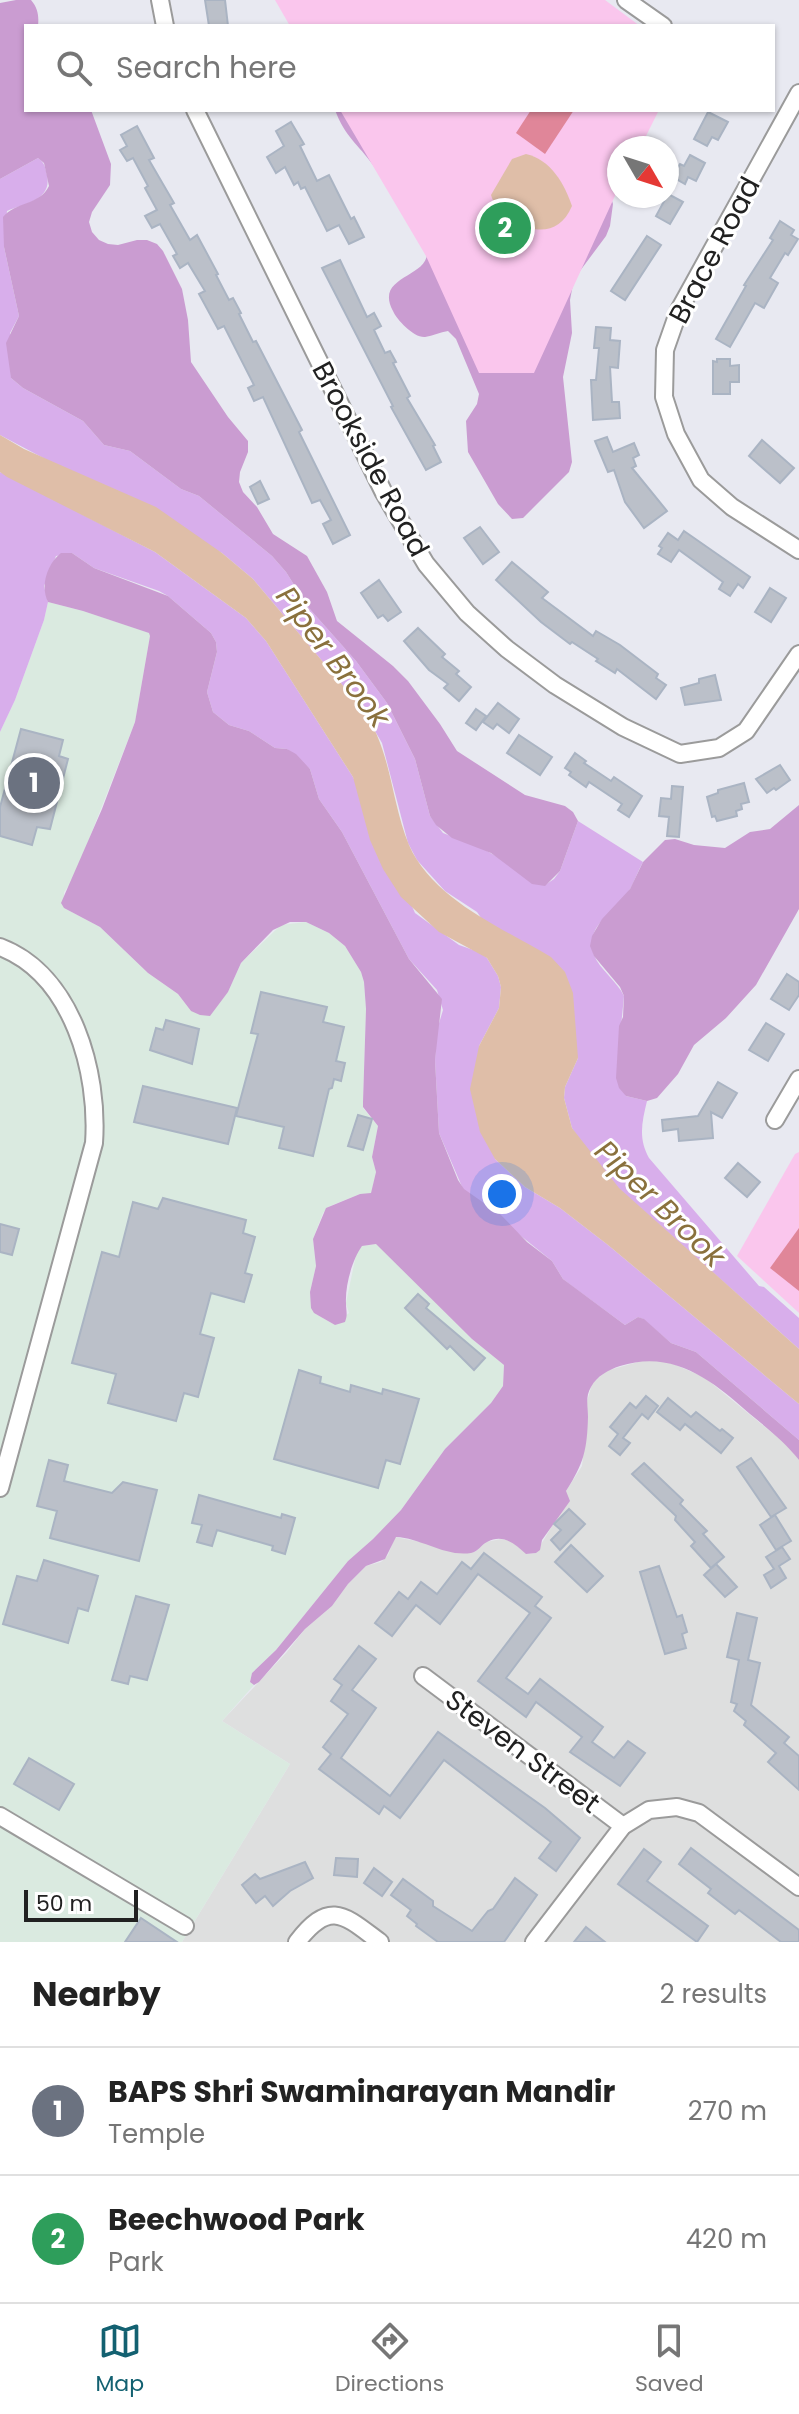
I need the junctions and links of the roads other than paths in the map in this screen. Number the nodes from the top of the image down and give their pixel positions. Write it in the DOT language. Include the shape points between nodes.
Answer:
graph roads {
  1 [pos="160,0"];
  2 [pos="626,0"];
  3 [pos="165,24"];
  4 [pos="660,24"];
  5 [pos="799,93"];
  6 [pos="775,104"];
  7 [pos="196,112"];
  8 [pos="788,113"];
  9 [pos="799,550"];
  10 [pos="799,654"];
  11 [pos="0,947"];
  12 [pos="799,1079"];
  13 [pos="775,1120"];
  14 [pos="0,1488"];
  15 [pos="423,1676"];
  16 [pos="0,1816"];
  17 [pos="623,1826"];
  18 [pos="799,1887"];
  19 [pos="185,1926"];
  20 [pos="297,1942"];
  21 [pos="380,1942"];
  22 [pos="534,1942"];
  1 -- 3 [label="street"];
  2 -- 4 [label="street"];
  5 -- 8 [label="street, Brace Road"];
  6 -- 8 [label="street"];
  7 -- 10 [label="street, Brookside Road" via="384,493 426,564 467,613 507,649 623,727 680,754 719,748 746,731"];
  8 -- 9 [label="street, Brace Road" via="679,310 665,350 664,397 676,434 701,480"];
  11 -- 14 [label="street" via="36,970 74,1023 91,1081 95,1122 94,1143"];
  12 -- 13 [label="street"];
  15 -- 17 [label="street, Steven Street"];
  16 -- 19 [label="street"];
  17 -- 18 [label="street" via="649,1810 677,1807 699,1813"];
  17 -- 22 [label="street"];
  20 -- 21 [label="street" via="330,1914 347,1917"];
}
